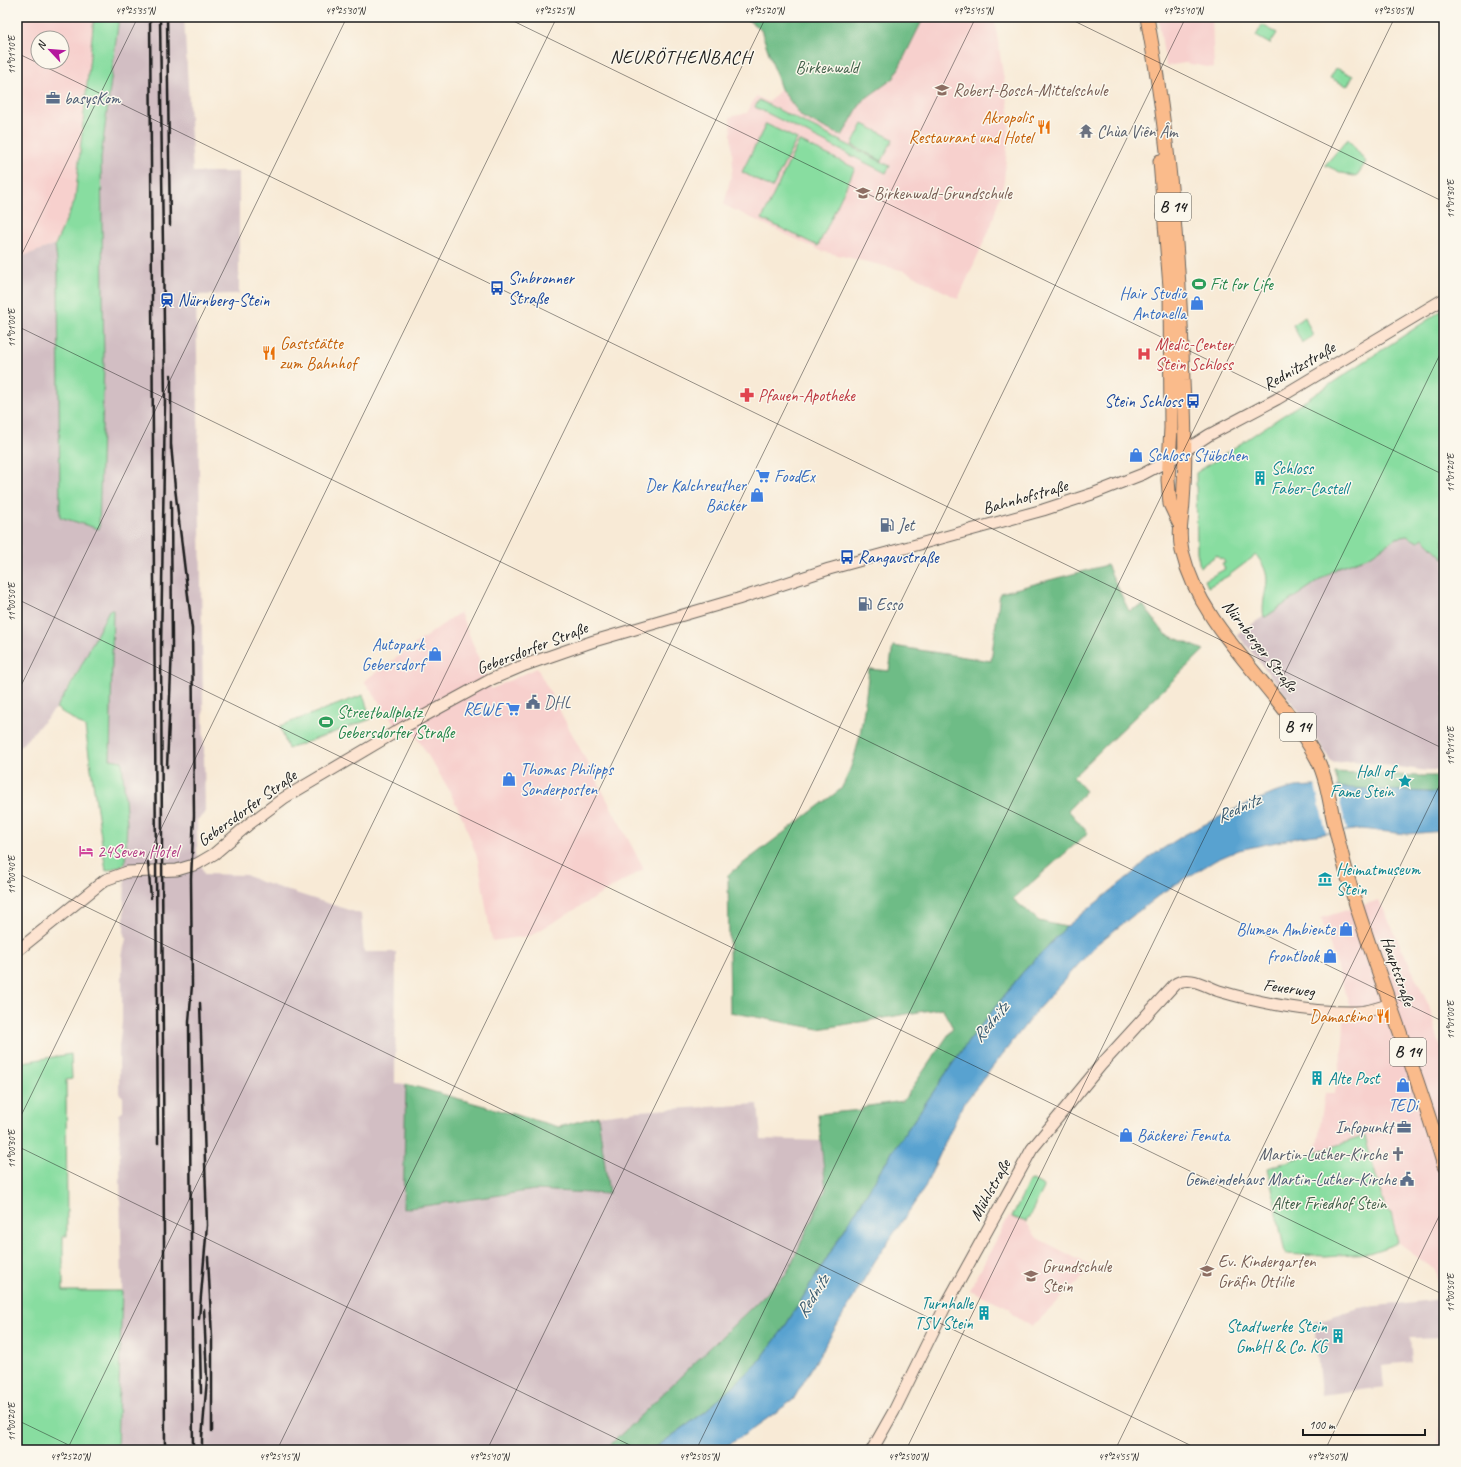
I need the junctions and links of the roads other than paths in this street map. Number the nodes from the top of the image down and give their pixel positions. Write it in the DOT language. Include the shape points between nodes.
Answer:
graph roads {
  1 [pos="1138,17"];
  2 [pos="1147,17"];
  3 [pos="1444,299"];
  4 [pos="1184,452"];
  5 [pos="1169,459"];
  6 [pos="1179,523"];
  7 [pos="886,554"];
  8 [pos="1326,786"];
  9 [pos="17,951"];
  10 [pos="1185,980"];
  11 [pos="1390,1004"];
  12 [pos="1444,1166"];
  13 [pos="872,1450"];
  1 -- 5 [label="main road, B 14" via="1160,159 1170,287"];
  2 -- 4 [label="main road, B 14" via="1176,230 1182,331"];
  3 -- 4 [label="main road, Rednitzstraße"];
  4 -- 5 [label="main road, Rednitzstraße"];
  4 -- 6 [label="main road, Nürnberger Straße / B 14" via="1183,504"];
  5 -- 6 [label="main road, Nürnberger Straße / B 14" via="1170,504"];
  5 -- 7 [label="main road, Bahnhofstraße" via="1143,474 1081,498"];
  6 -- 8 [label="main road, Nürnberger Straße / B 14" via="1186,565 1200,596 1232,643 1291,716 1317,760"];
  7 -- 9 [label="main road, Gebersdorfer Straße" via="594,641 492,679 284,798 214,854 197,864 177,870 127,872 105,880"];
  8 -- 11 [label="main road, Hauptstraße / B 14" via="1354,898"];
  10 -- 11 [label="main road, Feuerweg" via="1233,995 1307,1008 1356,1012"];
  10 -- 13 [label="main road, Mühlstraße" via="1174,985 1105,1060 1036,1143 945,1307"];
  11 -- 12 [label="main road, Hauptstraße / B 14" via="1431,1118"];
}
